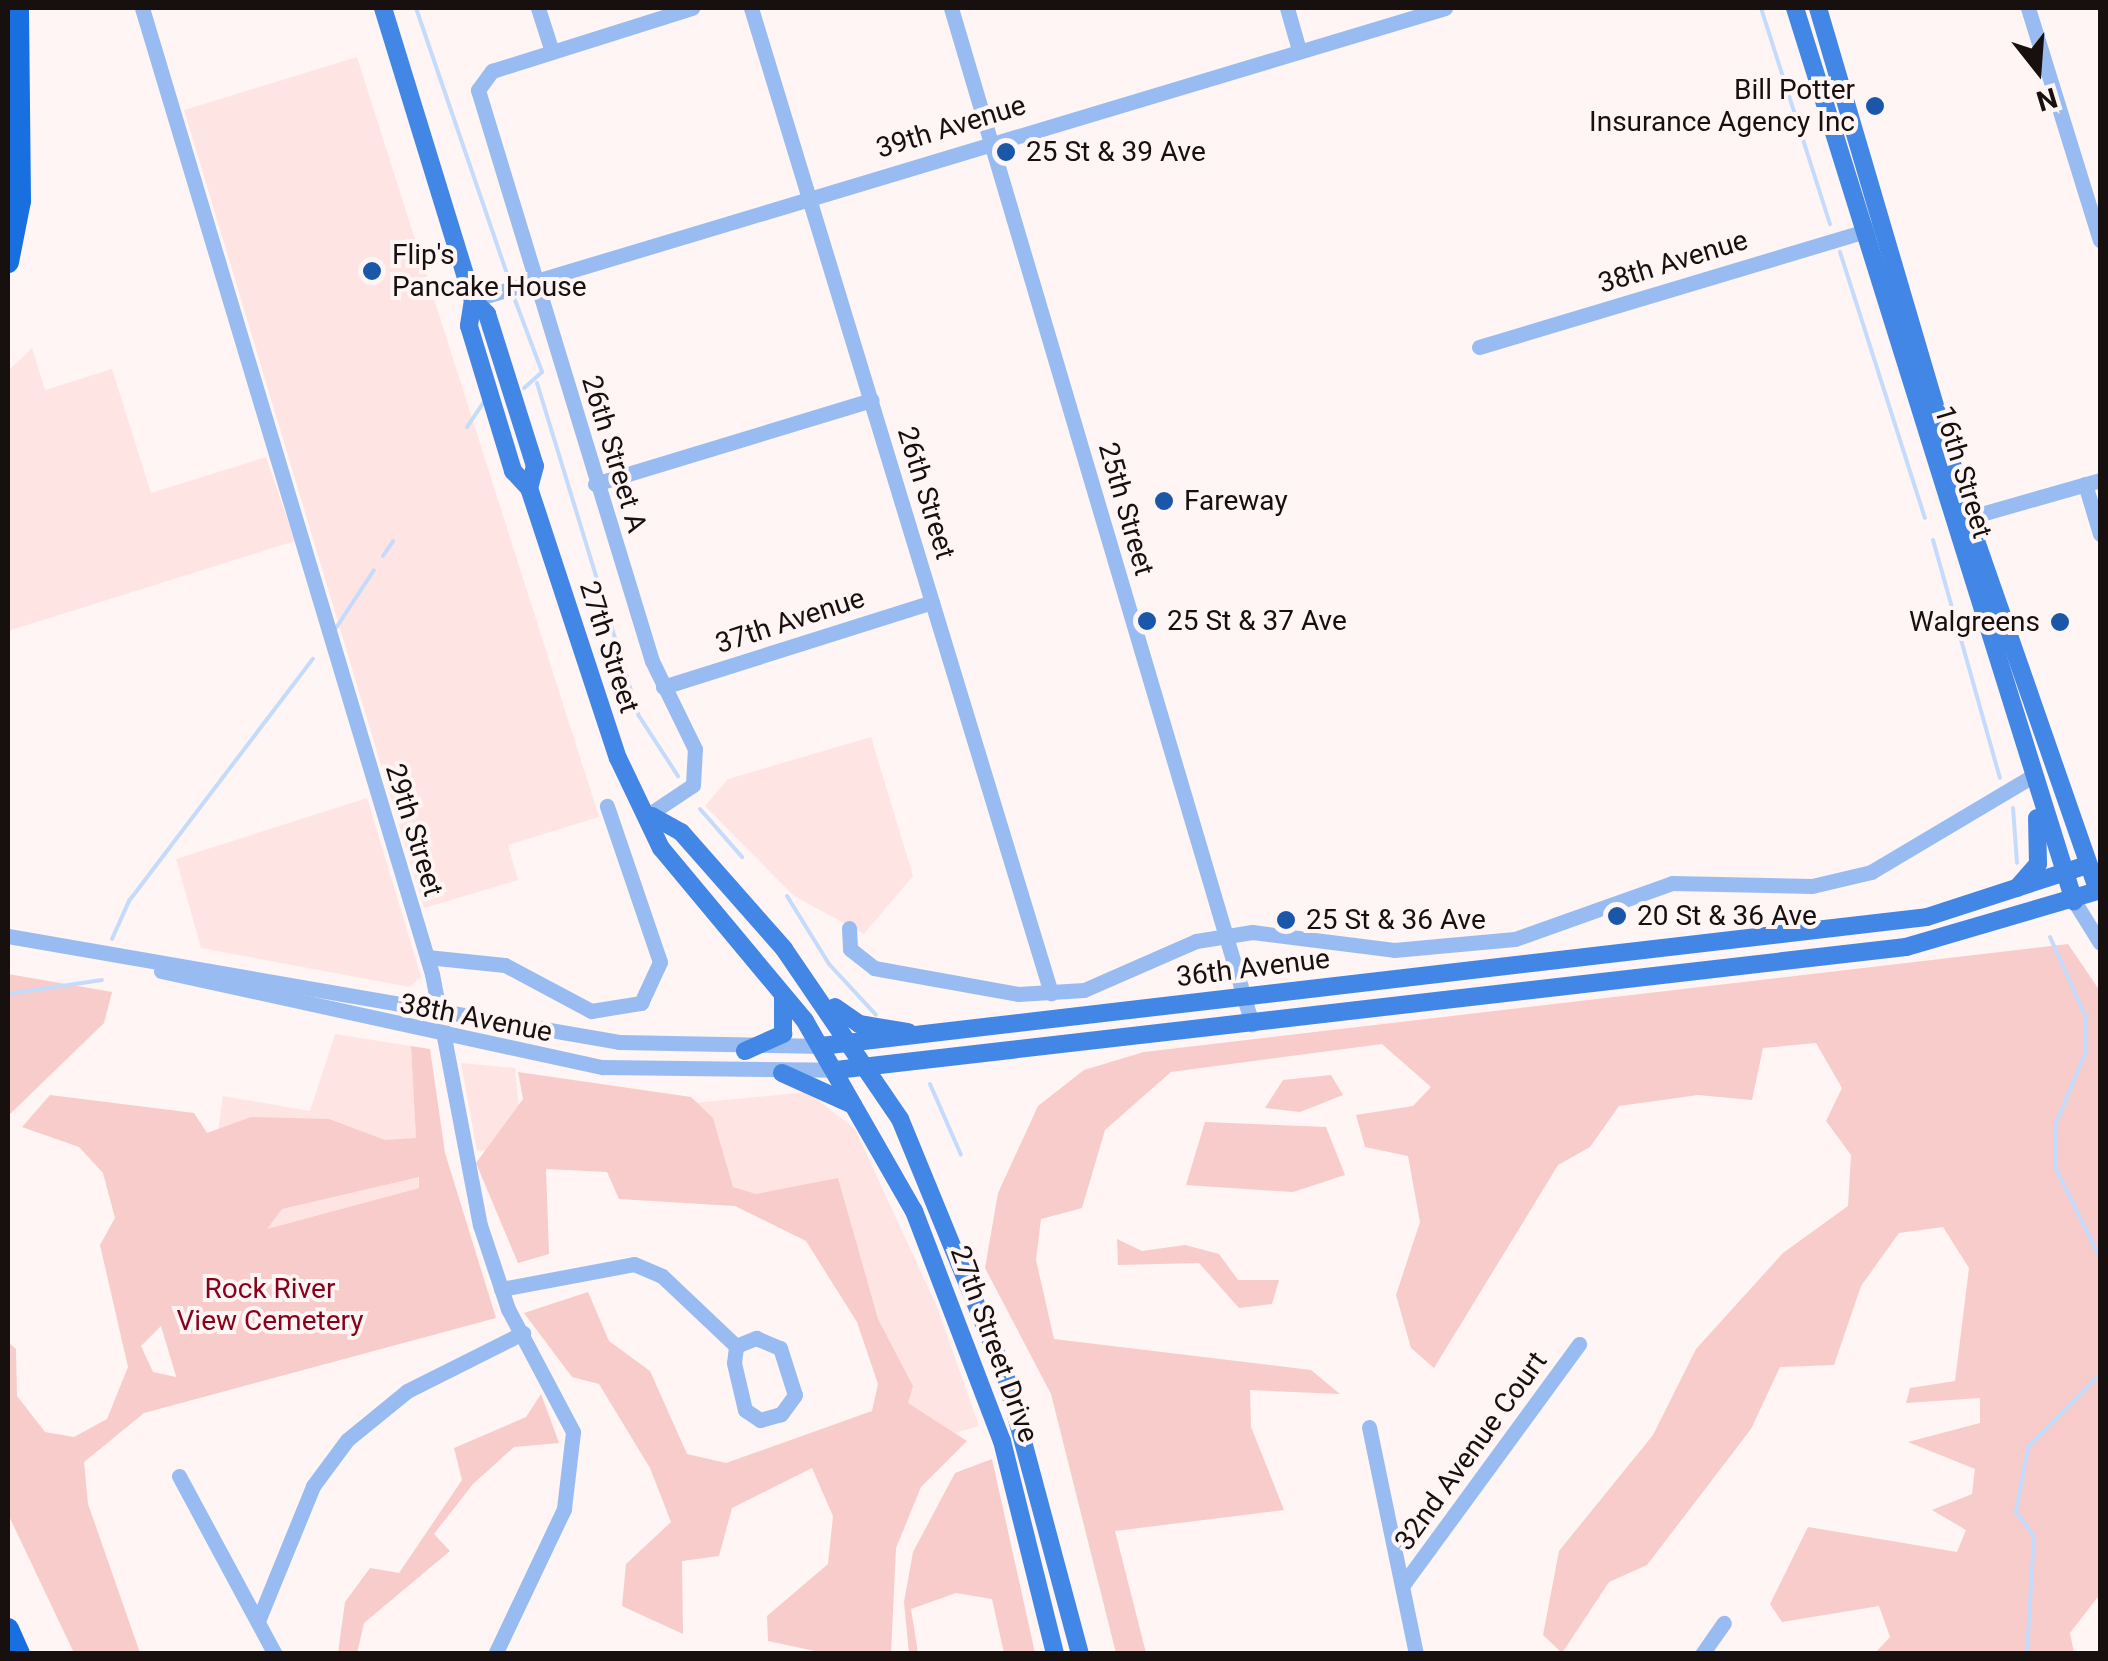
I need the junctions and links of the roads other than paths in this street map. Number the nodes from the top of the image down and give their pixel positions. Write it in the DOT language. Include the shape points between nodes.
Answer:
graph roads {
  1 [pos="18,8"];
  2 [pos="142,8"];
  3 [pos="383,8"];
  4 [pos="538,8"];
  5 [pos="692,8"];
  6 [pos="751,8"];
  7 [pos="951,8"];
  8 [pos="1287,8"];
  9 [pos="1444,8"];
  10 [pos="1795,8"];
  11 [pos="1818,8"];
  12 [pos="2028,8"];
  13 [pos="1299,50"];
  14 [pos="552,52"];
  15 [pos="992,140"];
  16 [pos="809,195"];
  17 [pos="1882,226"];
  18 [pos="1863,232"];
  19 [pos="2100,240"];
  20 [pos="8,262"];
  21 [pos="536,281"];
  22 [pos="473,300"];
  23 [pos="1479,347"];
  24 [pos="872,400"];
  25 [pos="2093,482"];
  26 [pos="595,484"];
  27 [pos="1958,521"];
  28 [pos="2100,534"];
  29 [pos="932,602"];
  30 [pos="663,687"];
  31 [pos="2033,782"];
  32 [pos="607,806"];
  33 [pos="651,815"];
  34 [pos="2094,862"];
  35 [pos="2064,874"];
  36 [pos="2100,892"];
  37 [pos="2000,900"];
  38 [pos="2074,901"];
  39 [pos="849,928"];
  40 [pos="1227,935"];
  41 [pos="8,936"];
  42 [pos="2100,943"];
  43 [pos="114,957"];
  44 [pos="426,957"];
  45 [pos="780,987"];
  46 [pos="816,990"];
  47 [pos="1051,993"];
  48 [pos="1245,997"];
  49 [pos="439,1009"];
  50 [pos="1252,1024"];
  51 [pos="440,1036"];
  52 [pos="918,1036"];
  53 [pos="853,1044"];
  54 [pos="821,1046"];
  55 [pos="744,1051"];
  56 [pos="930,1061"];
  57 [pos="870,1068"];
  58 [pos="836,1070"];
  59 [pos="782,1073"];
  60 [pos="859,1110"];
  61 [pos="900,1119"];
  62 [pos="501,1289"];
  63 [pos="523,1334"];
  64 [pos="1579,1344"];
  65 [pos="736,1346"];
  66 [pos="1368,1427"];
  67 [pos="179,1476"];
  68 [pos="1402,1586"];
  69 [pos="258,1621"];
  70 [pos="1724,1623"];
  71 [pos="8,1629"];
  72 [pos="19,1654"];
  73 [pos="276,1654"];
  74 [pos="495,1654"];
  75 [pos="1055,1654"];
  76 [pos="1080,1654"];
  77 [pos="1416,1654"];
  78 [pos="1702,1654"];
  1 -- 20 [label="highway" via="20,201"];
  2 -- 44 [label="street, 29th Street"];
  3 -- 22 [label="main road, 27th Street"];
  4 -- 14 [label="street"];
  5 -- 14 [label="street"];
  6 -- 16 [label="street, 26th Street"];
  7 -- 15 [label="street, 25th Street"];
  8 -- 13 [label="street"];
  9 -- 13 [label="street, 39th Avenue"];
  10 -- 18 [label="main road, 16th Street"];
  11 -- 17 [label="main road, 16th Street"];
  12 -- 19 [label="street"];
  13 -- 15 [label="street, 39th Avenue"];
  14 -- 21 [label="street, 26th Street A" via="480,82"];
  15 -- 16 [label="street, 39th Avenue"];
  15 -- 40 [label="street, 25th Street"];
  16 -- 21 [label="street, 39th Avenue"];
  16 -- 24 [label="street, 26th Street"];
  17 -- 18 [label="street, 38th Avenue"];
  17 -- 27 [label="main road, 16th Street"];
  18 -- 23 [label="street, 38th Avenue"];
  18 -- 27 [label="main road, 16th Street"];
  21 -- 22 [label="street, 39th Avenue"];
  21 -- 26 [label="street, 26th Street A"];
  22 -- 33 [label="main road, 27th Street" via="487,314 535,466 529,488 599,712"];
  24 -- 26 [label="street"];
  24 -- 29 [label="street, 26th Street"];
  25 -- 27 [label="street"];
  25 -- 28 [label="street"];
  26 -- 30 [label="street, 26th Street A"];
  27 -- 31 [label="main road, 16th Street"];
  27 -- 34 [label="main road, 16th Street"];
  29 -- 30 [label="street, 37th Avenue"];
  29 -- 47 [label="street, 26th Street"];
  30 -- 33 [label="street, 26th Street A" via="694,749 696,774 686,794"];
  31 -- 35 [label="main road, 16th Street"];
  31 -- 37 [label="main road" via="2038,864"];
  31 -- 40 [label="street, 36th Avenue" via="1894,861 1830,883 1672,883 1566,928 1438,948"];
  32 -- 44 [label="street" via="660,962 641,1003 591,1011 506,965"];
  33 -- 45 [label="main road, 27th Street" via="661,848"];
  33 -- 46 [label="main road, 27th Street" via="681,832"];
  34 -- 35 [label="main road, 36th Avenue"];
  34 -- 36 [label="main road, 16th Street"];
  35 -- 37 [label="main road, 36th Avenue"];
  35 -- 38 [label="main road, 16th Street"];
  36 -- 38 [label="main road, 36th Avenue"];
  37 -- 48 [label="main road, 36th Avenue" via="1890,922"];
  38 -- 42 [label="street, 16th Street"];
  38 -- 50 [label="main road, 36th Avenue" via="1906,947"];
  39 -- 47 [label="street, 36th Avenue" via="850,949 874,968 947,986"];
  40 -- 47 [label="street, 36th Avenue" via="1110,982"];
  40 -- 48 [label="street, 25th Street"];
  41 -- 43 [label="street, 38th Avenue"];
  43 -- 49 [label="street, 38th Avenue"];
  43 -- 51 [label="street, 38th Avenue"];
  44 -- 49 [label="street, 29th Street"];
  45 -- 54 [label="main road, 27th Street"];
  45 -- 55 [label="main road" via="786,1028"];
  46 -- 52 [label="main road" via="850,1020"];
  46 -- 53 [label="main road, 27th Street"];
  48 -- 50 [label="street, 25th Street"];
  48 -- 52 [label="main road, 36th Avenue"];
  49 -- 51 [label="street, 29th Street"];
  49 -- 55 [label="street, 38th Avenue" via="619,1042"];
  50 -- 56 [label="main road, 36th Avenue"];
  51 -- 59 [label="street, 38th Avenue" via="603,1067"];
  51 -- 62 [label="street, 29th Street"];
  52 -- 53 [label="main road, 36th Avenue"];
  53 -- 54 [label="main road, 36th Avenue"];
  53 -- 57 [label="main road, 27th Street"];
  54 -- 55 [label="street, 38th Avenue"];
  54 -- 58 [label="main road, 27th Street"];
  56 -- 57 [label="main road, 36th Avenue"];
  56 -- 61 [label="main road" via="898,1081"];
  57 -- 58 [label="main road, 36th Avenue"];
  57 -- 61 [label="main road, 27th Street Drive"];
  58 -- 59 [label="street, 38th Avenue"];
  58 -- 60 [label="main road, 27th Street Drive"];
  59 -- 60 [label="main road"];
  60 -- 75 [label="main road, 27th Street Drive" via="914,1211 986,1394"];
  61 -- 76 [label="main road, 27th Street Drive" via="1006,1378"];
  62 -- 63 [label="street, 29th Street"];
  62 -- 65 [label="street" via="634,1264 662,1276"];
  63 -- 69 [label="street" via="407,1391 347,1440 313,1486"];
  63 -- 74 [label="street, 29th Street" via="563,1403 575,1462 564,1509"];
  64 -- 68 [label="street, 32nd Avenue Court"];
  65 -- 65 [label="street" via="745,1410 760,1420 781,1414 795,1396 780,1348 756,1338"];
  66 -- 68 [label="street"];
  67 -- 69 [label="street"];
  68 -- 77 [label="street"];
  69 -- 73 [label="street"];
  70 -- 78 [label="street"];
  71 -- 72 [label="highway"];
}
